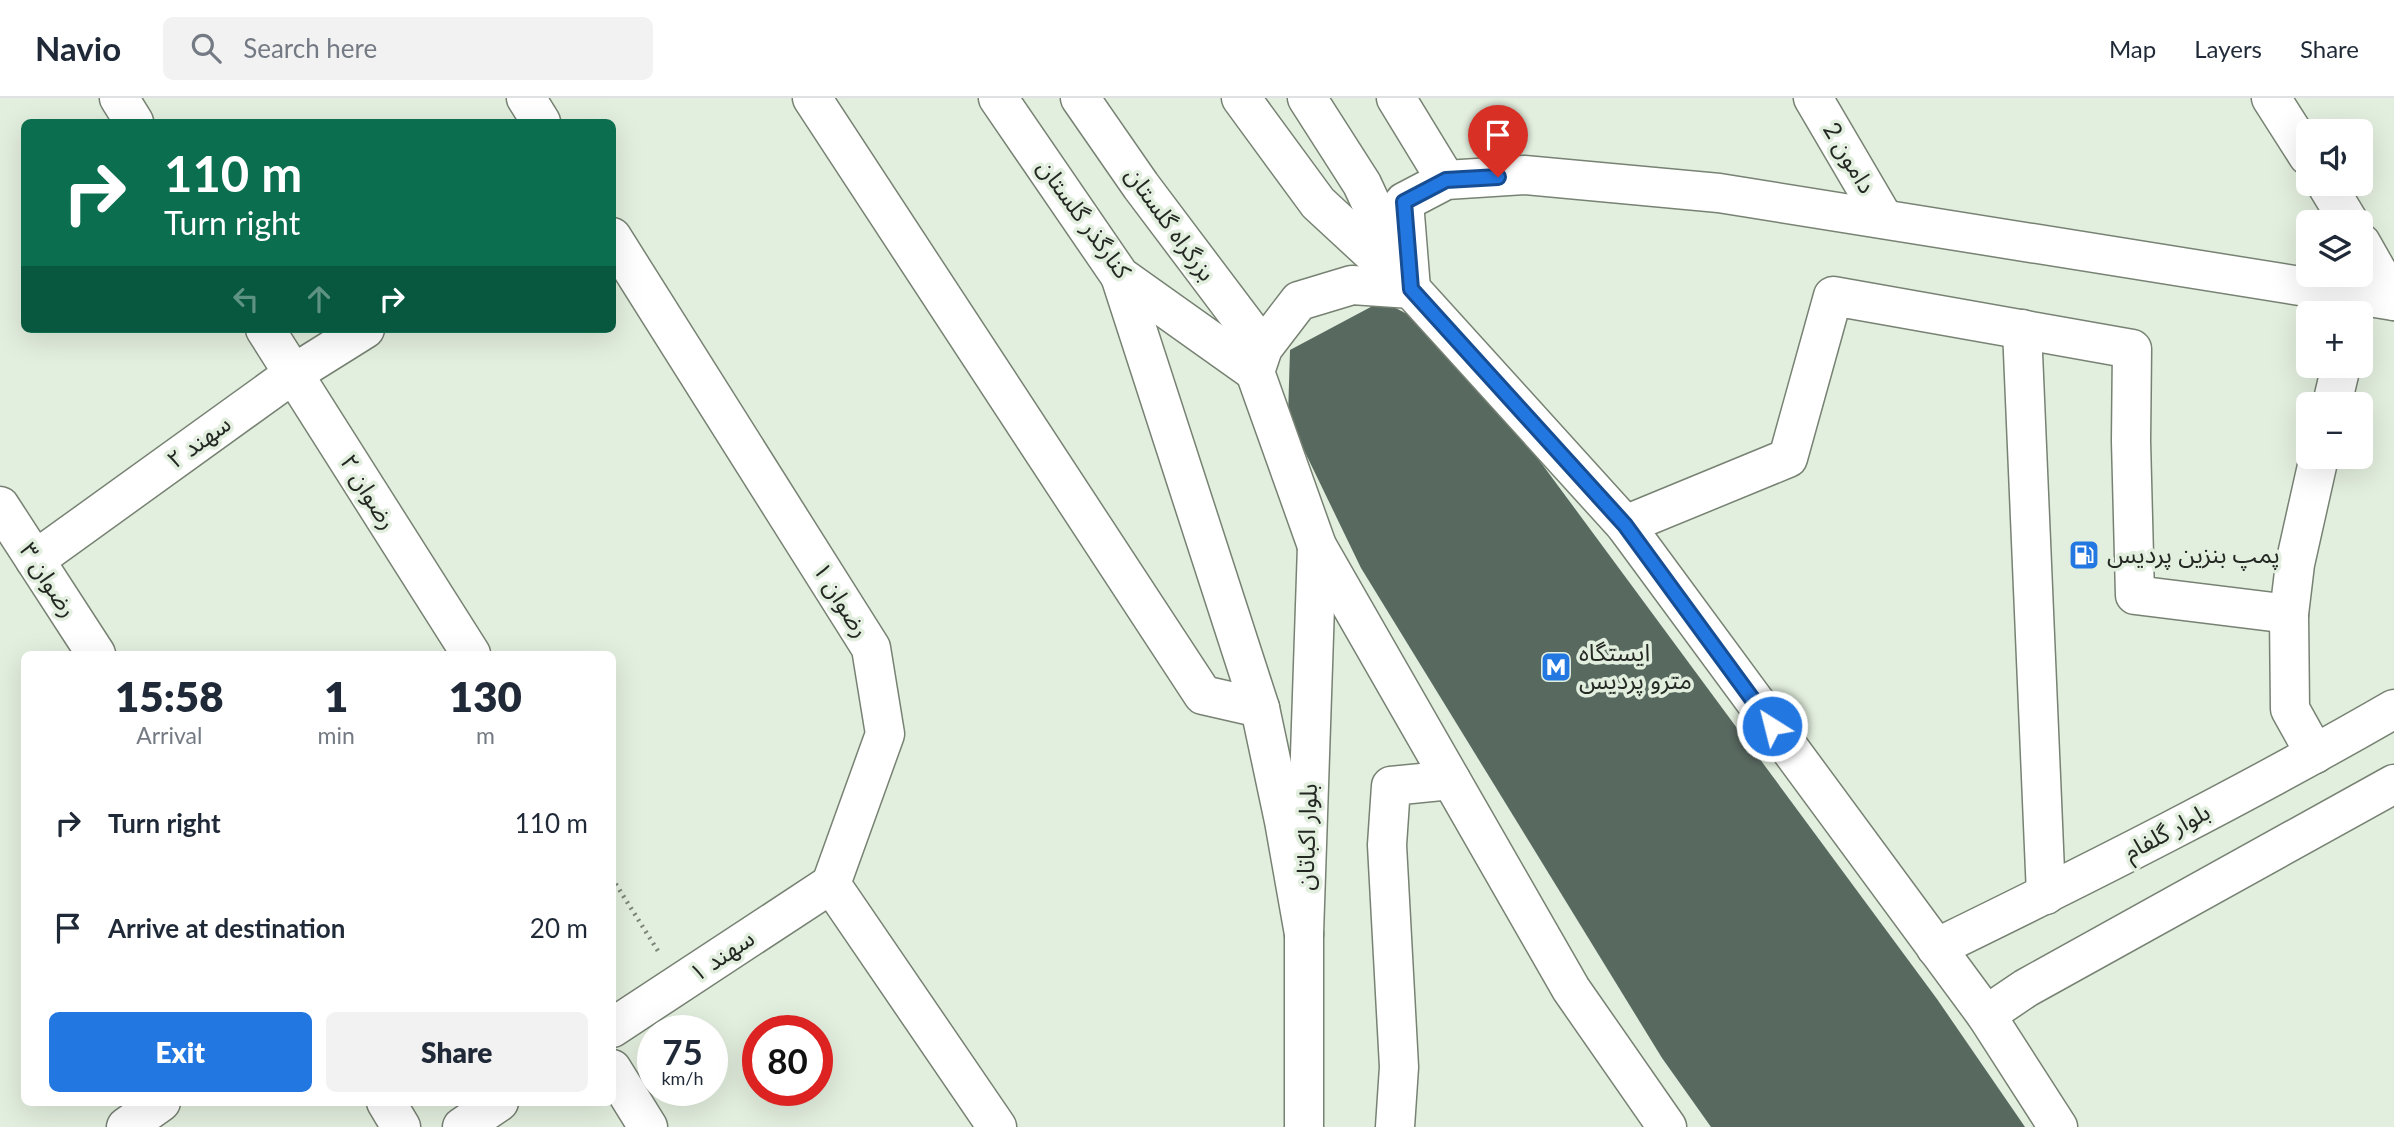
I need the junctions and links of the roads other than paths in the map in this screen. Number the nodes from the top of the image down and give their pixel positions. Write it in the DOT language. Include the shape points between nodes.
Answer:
graph roads {
  1 [pos="119,98"];
  2 [pos="526,98"];
  3 [pos="812,98"];
  4 [pos="998,98"];
  5 [pos="1080,98"];
  6 [pos="1241,98"];
  7 [pos="1307,98"];
  8 [pos="1396,98"];
  9 [pos="1813,98"];
  10 [pos="2271,98"];
  11 [pos="132,119"];
  12 [pos="539,119"];
  13 [pos="2296,137"];
  14 [pos="1446,180"];
  15 [pos="1884,219"];
  16 [pos="616,243"];
  17 [pos="1120,276"];
  18 [pos="1411,289"];
  19 [pos="2374,303"];
  20 [pos="2022,330"];
  21 [pos="267,333"];
  22 [pos="360,333"];
  23 [pos="1259,360"];
  24 [pos="293,374"];
  25 [pos="2316,469"];
  26 [pos="0,506"];
  27 [pos="1625,525"];
  28 [pos="1317,546"];
  29 [pos="35,560"];
  30 [pos="2289,614"];
  31 [pos="94,651"];
  32 [pos="469,651"];
  33 [pos="1260,708"];
  34 [pos="2394,709"];
  35 [pos="2315,754"];
  36 [pos="1451,780"];
  37 [pos="2394,784"];
  38 [pos="831,884"];
  39 [pos="2046,894"];
  40 [pos="1304,934"];
  41 [pos="1936,948"];
  42 [pos="1986,1015"];
  43 [pos="616,1025"];
  44 [pos="616,1075"];
  45 [pos="155,1106"];
  46 [pos="388,1106"];
  47 [pos="493,1106"];
  48 [pos="126,1127"];
  49 [pos="401,1127"];
  50 [pos="462,1127"];
  51 [pos="648,1127"];
  52 [pos="997,1127"];
  53 [pos="1304,1127"];
  54 [pos="1395,1127"];
  55 [pos="1667,1127"];
  56 [pos="2058,1127"];
  1 -- 11 [label="main road"];
  2 -- 12 [label="main road"];
  3 -- 33 [label="main road" via="1203,695"];
  4 -- 17 [label="main road, کنارگذر گلستان"];
  5 -- 23 [label="main road, بزرگراه گلستان"];
  6 -- 18 [label="main road" via="1318,204"];
  7 -- 18 [label="main road" via="1362,184"];
  8 -- 14 [label="main road"];
  9 -- 15 [label="main road, دامون 2"];
  10 -- 13 [label="main road"];
  14 -- 15 [label="main road" via="1524,175 1719,193"];
  14 -- 18 [label="main road" via="1404,202"];
  15 -- 19 [label="main road"];
  16 -- 38 [label="main road, رضوان ۱" via="871,648 885,734"];
  17 -- 23 [label="main road, کنارگذر گلستان"];
  17 -- 33 [label="main road"];
  18 -- 23 [label="main road" via="1352,285 1299,301"];
  18 -- 27 [label="main road"];
  20 -- 27 [label="main road" via="1833,296 1788,458"];
  20 -- 30 [label="main road" via="2132,349 2135,595"];
  20 -- 39 [label="main road"];
  21 -- 24 [label="main road, رضوان ۲"];
  22 -- 24 [label="main road, سهند ۲"];
  23 -- 28 [label="main road, بزرگراه گلستان"];
  24 -- 29 [label="main road, سهند ۲"];
  24 -- 32 [label="main road, رضوان ۲"];
  25 -- 30 [label="main road"];
  26 -- 29 [label="main road, رضوان ۳"];
  27 -- 41 [label="main road"];
  28 -- 36 [label="main road"];
  28 -- 40 [label="main road, بلوار اکباتان"];
  29 -- 31 [label="main road, رضوان ۳"];
  30 -- 35 [label="main road" via="2290,709"];
  33 -- 40 [label="main road"];
  34 -- 35 [label="main road, بلوار گلفام"];
  35 -- 39 [label="main road, بلوار گلفام"];
  36 -- 54 [label="main road" via="1391,786 1387,845 1399,1067"];
  36 -- 55 [label="main road" via="1571,989"];
  37 -- 42 [label="main road" via="2026,988"];
  38 -- 43 [label="main road, سهند ۱"];
  38 -- 52 [label="main road"];
  39 -- 41 [label="main road, بلوار گلفام"];
  40 -- 53 [label="main road, بلوار اکباتان"];
  41 -- 42 [label="main road"];
  42 -- 56 [label="main road"];
  44 -- 51 [label="main road"];
  45 -- 48 [label="main road"];
  46 -- 49 [label="main road"];
  47 -- 50 [label="main road"];
}
